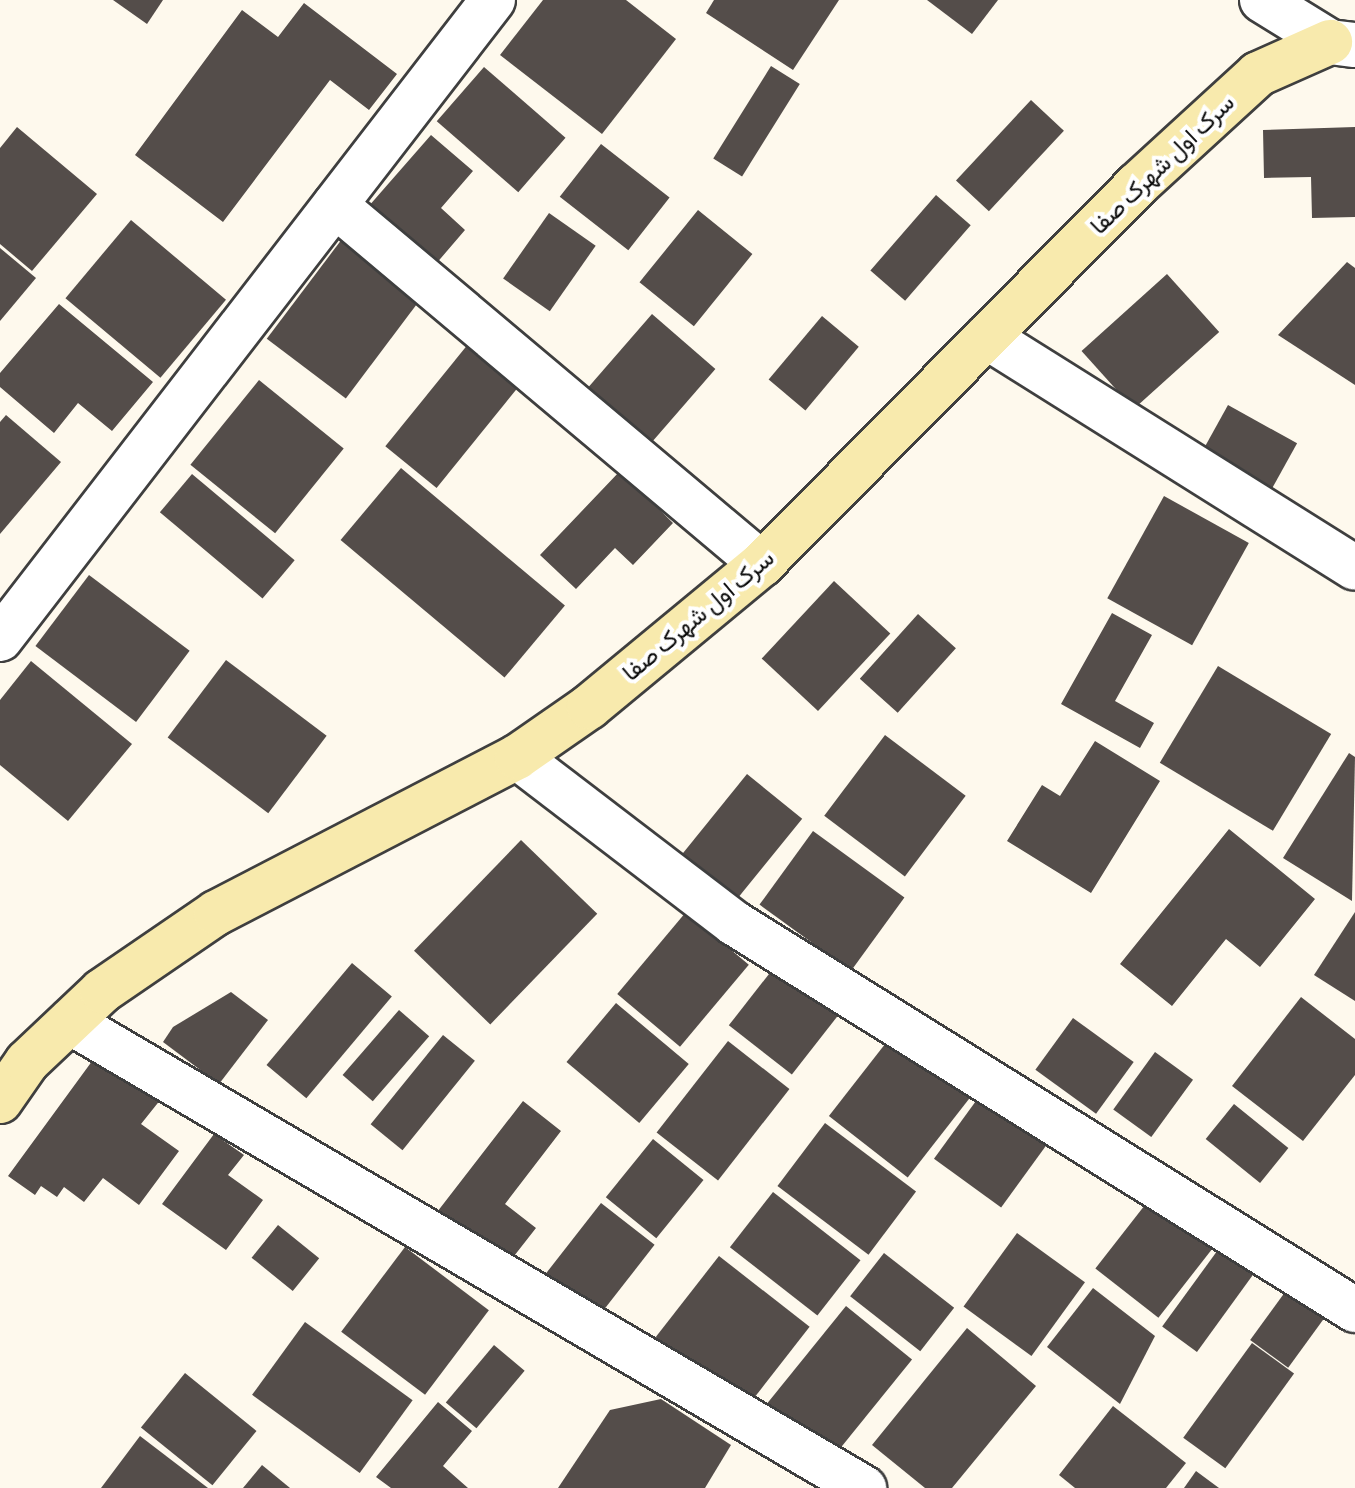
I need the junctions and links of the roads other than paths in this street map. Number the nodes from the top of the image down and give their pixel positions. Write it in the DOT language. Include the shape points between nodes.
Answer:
graph roads {
  1 [pos="493,0"];
  2 [pos="1262,0"];
  3 [pos="1343,44"];
  4 [pos="335,205"];
  5 [pos="987,337"];
  6 [pos="762,564"];
  7 [pos="1355,568"];
  8 [pos="0,639"];
  9 [pos="517,757"];
  10 [pos="70,1022"];
  11 [pos="0,1101"];
  12 [pos="1355,1310"];
  13 [pos="864,1488"];
  1 -- 4 [label="street"];
  2 -- 3 [label="street"];
  3 -- 5 [label="street, سرک اول شهرک صفا" via="1258,74"];
  4 -- 6 [label="street"];
  4 -- 8 [label="street"];
  5 -- 6 [label="street, سرک اول شهرک صفا"];
  5 -- 7 [label="street"];
  6 -- 9 [label="street, سرک اول شهرک صفا" via="589,707"];
  9 -- 10 [label="street, سرک اول شهرک صفا" via="216,913 102,991"];
  9 -- 12 [label="street" via="734,923"];
  10 -- 11 [label="street, سرک اول شهرک صفا" via="27,1062"];
  10 -- 13 [label="street"];
}
